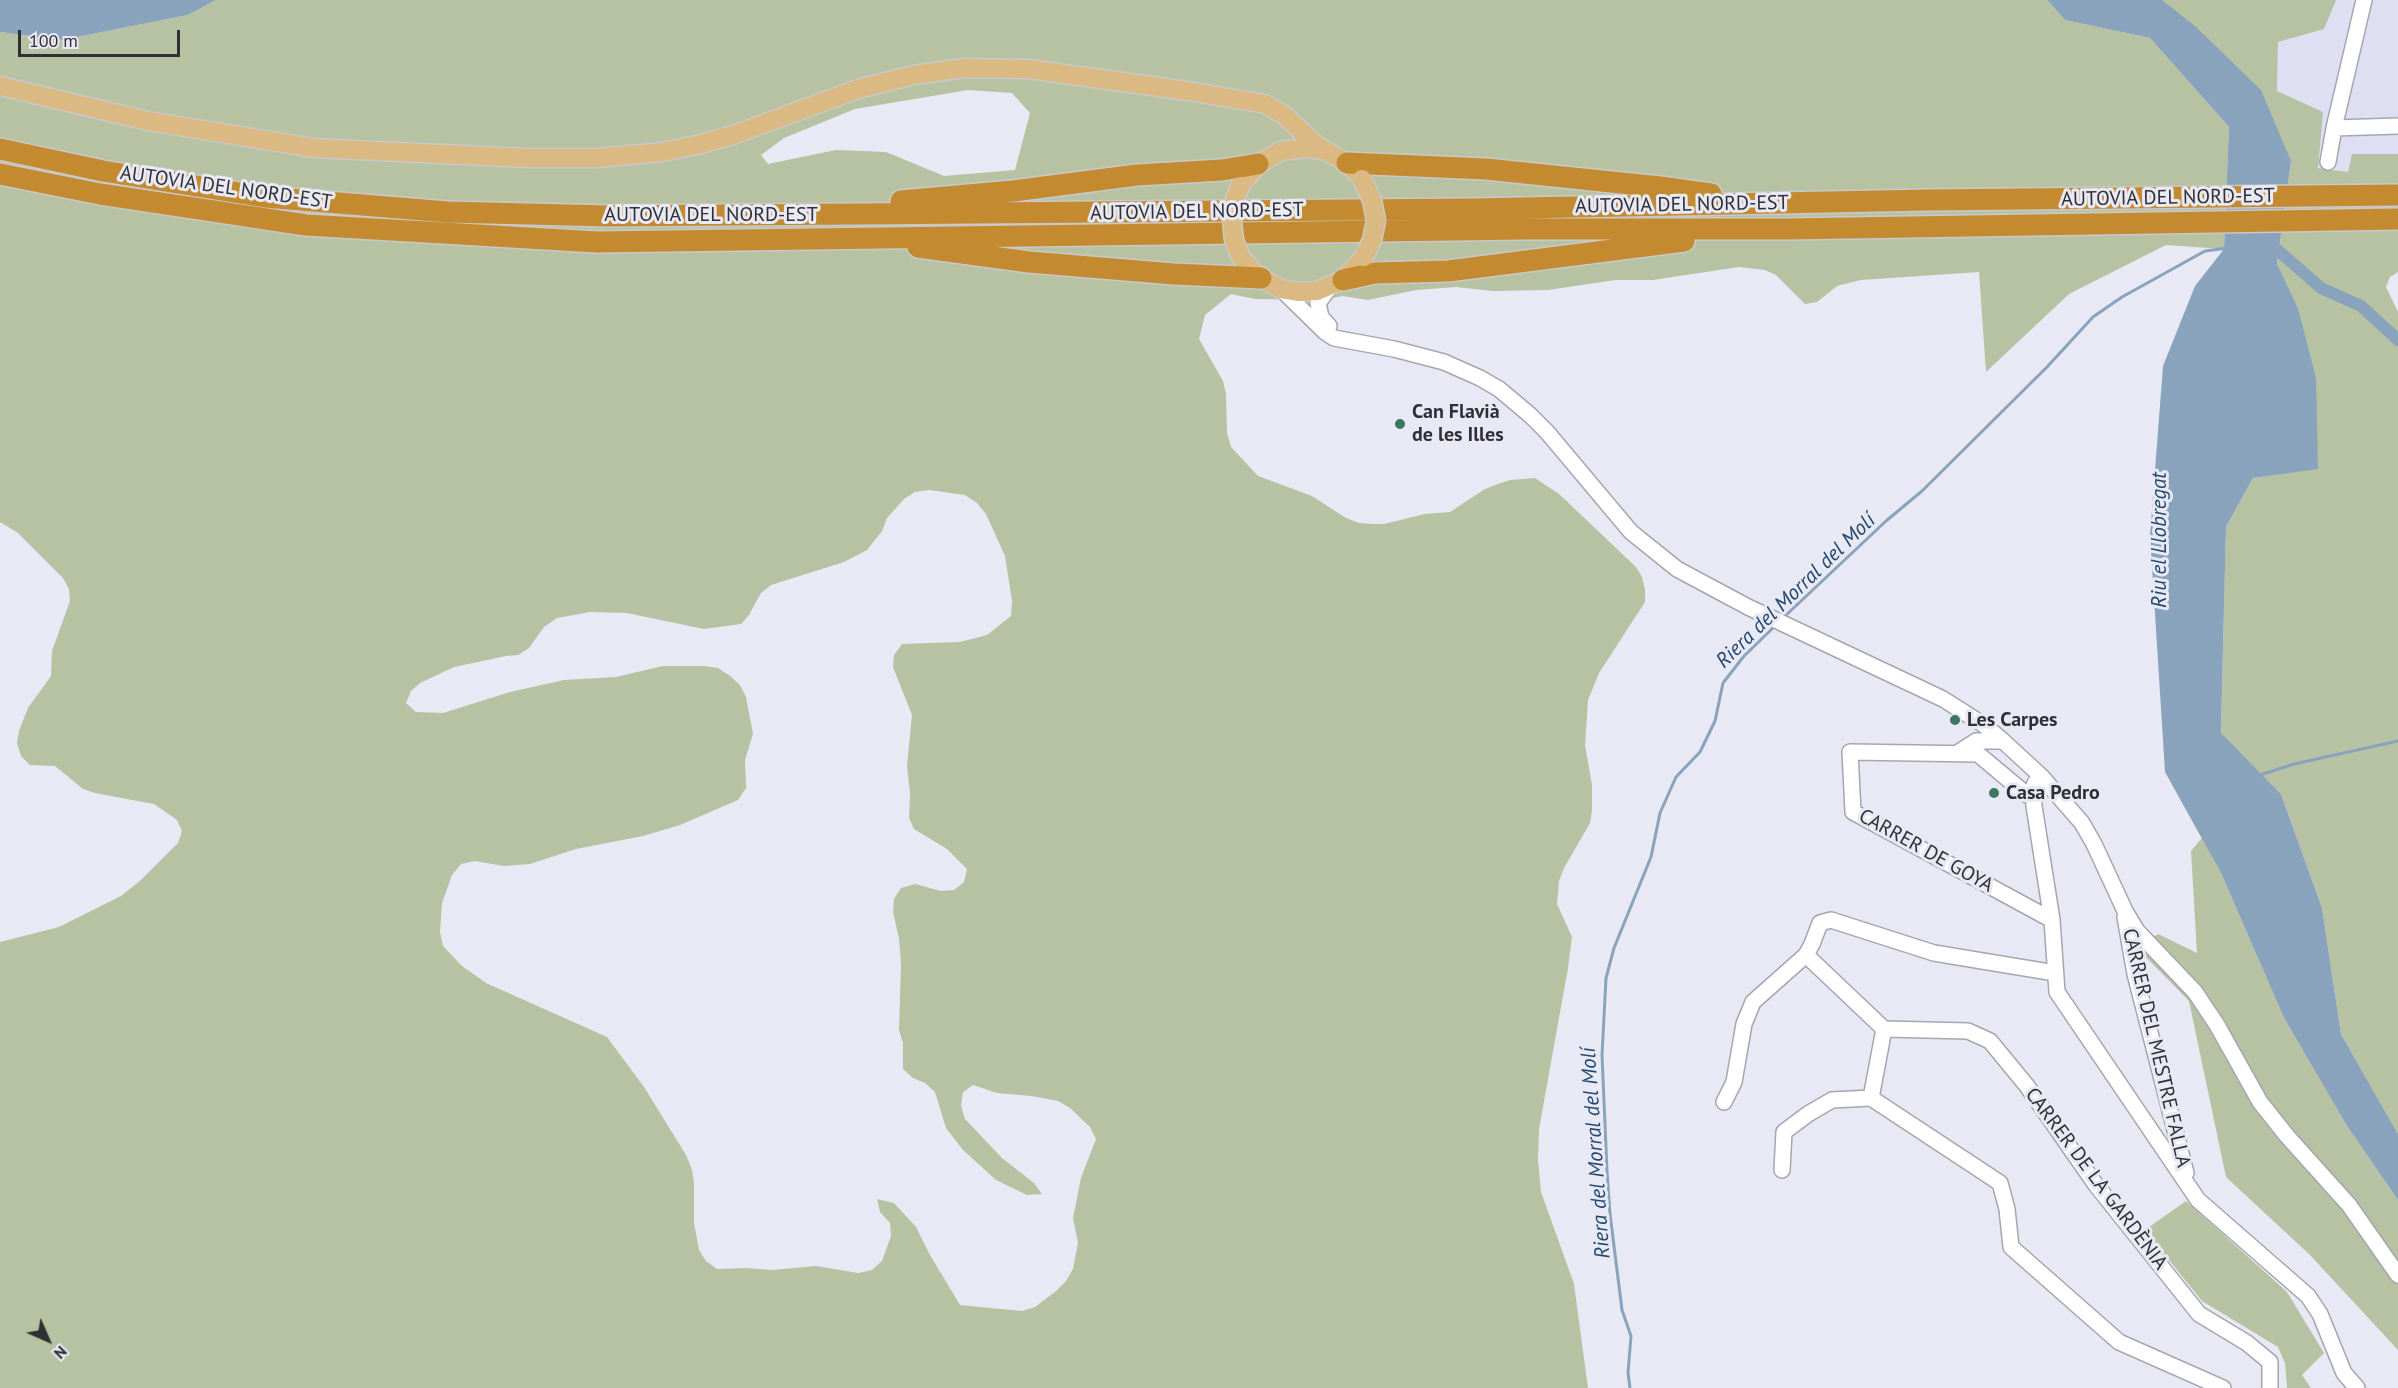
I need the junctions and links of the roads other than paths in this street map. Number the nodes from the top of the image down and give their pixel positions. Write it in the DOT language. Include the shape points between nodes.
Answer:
graph roads {
  1 [pos="2364,0"];
  2 [pos="0,86"];
  3 [pos="1284,115"];
  4 [pos="2398,126"];
  5 [pos="2334,128"];
  6 [pos="0,149"];
  7 [pos="1324,150"];
  8 [pos="1281,151"];
  9 [pos="2328,162"];
  10 [pos="1347,163"];
  11 [pos="1258,164"];
  12 [pos="0,174"];
  13 [pos="2398,195"];
  14 [pos="1777,204"];
  15 [pos="792,214"];
  16 [pos="2398,219"];
  17 [pos="1788,229"];
  18 [pos="873,238"];
  19 [pos="1261,278"];
  20 [pos="1336,284"];
  21 [pos="1281,289"];
  22 [pos="1348,340"];
  23 [pos="1965,712"];
  24 [pos="2003,741"];
  25 [pos="1959,752"];
  26 [pos="2018,754"];
  27 [pos="2040,776"];
  28 [pos="2030,800"];
  29 [pos="2125,911"];
  30 [pos="2052,921"];
  31 [pos="1806,955"];
  32 [pos="2055,973"];
  33 [pos="1884,1029"];
  34 [pos="1871,1098"];
  35 [pos="1724,1102"];
  36 [pos="1782,1170"];
  37 [pos="2189,1185"];
  38 [pos="2398,1275"];
  39 [pos="2223,1388"];
  40 [pos="2270,1388"];
  41 [pos="2357,1388"];
  1 -- 5 [label="street"];
  2 -- 3 [label="main road" via="108,113 314,148 557,159 630,156 701,144 868,86 964,68 1028,69 1188,91 1259,102"];
  3 -- 7 [label="main road"];
  3 -- 8 [label="main road" via="1288,130"];
  4 -- 5 [label="street"];
  5 -- 9 [label="street"];
  6 -- 15 [label="highway, AUTOVIA DEL NORD-EST" via="103,171 265,197 387,208 609,216"];
  7 -- 8 [label="main road"];
  7 -- 10 [label="main road"];
  8 -- 11 [label="main road"];
  10 -- 14 [label="highway" via="1486,169"];
  10 -- 20 [label="main road, bridge" via="1362,179 1376,220 1364,257"];
  11 -- 15 [label="highway"];
  11 -- 19 [label="main road, bridge" via="1240,186 1232,211 1234,240 1241,257"];
  12 -- 18 [label="highway, AUTOVIA DEL NORD-EST" via="192,210 318,226 597,242"];
  13 -- 14 [label="highway, AUTOVIA DEL NORD-EST"];
  14 -- 15 [label="highway, AUTOVIA DEL NORD-EST"];
  16 -- 17 [label="highway, AUTOVIA DEL NORD-EST"];
  17 -- 18 [label="highway, AUTOVIA DEL NORD-EST"];
  17 -- 20 [label="highway" via="1448,271 1374,273"];
  18 -- 19 [label="highway" via="949,253 1029,262"];
  19 -- 21 [label="main road"];
  20 -- 21 [label="main road" via="1299,292"];
  20 -- 22 [label="street" via="1318,303 1321,317"];
  21 -- 22 [label="street" via="1325,332"];
  22 -- 23 [label="street" via="1444,362 1480,378 1530,415 1611,511 1677,569"];
  23 -- 24 [label="street"];
  23 -- 25 [label="street" via="1970,740"];
  24 -- 25 [label="street, CARRER DE GOYA" via="1976,741"];
  24 -- 26 [label="street"];
  25 -- 28 [label="street, CARRER DE GOYA" via="1978,754"];
  25 -- 30 [label="street, CARRER DE GOYA" via="1850,752 1853,812"];
  26 -- 27 [label="street"];
  26 -- 28 [label="street"];
  27 -- 28 [label="street"];
  27 -- 29 [label="street" via="2082,823"];
  28 -- 30 [label="street"];
  29 -- 37 [label="street, CARRER DEL MESTRE FALLA" via="2136,974"];
  29 -- 38 [label="street" via="2151,948 2195,992 2260,1102 2349,1205"];
  30 -- 32 [label="street"];
  31 -- 32 [label="street" via="1820,923 1831,920 1934,954"];
  31 -- 33 [label="street"];
  31 -- 35 [label="street" via="1753,1002 1744,1024 1734,1082"];
  32 -- 37 [label="street" via="2057,992"];
  33 -- 34 [label="street"];
  33 -- 40 [label="street, CARRER DE LA GARDÈNIA" via="1968,1031 1990,1041 2027,1086 2096,1185 2199,1314 2270,1362"];
  34 -- 36 [label="street" via="1832,1100 1784,1132"];
  34 -- 39 [label="street" via="2000,1183 2011,1247 2120,1342"];
  37 -- 41 [label="street" via="2198,1200 2308,1296 2320,1314 2344,1373"];
}
